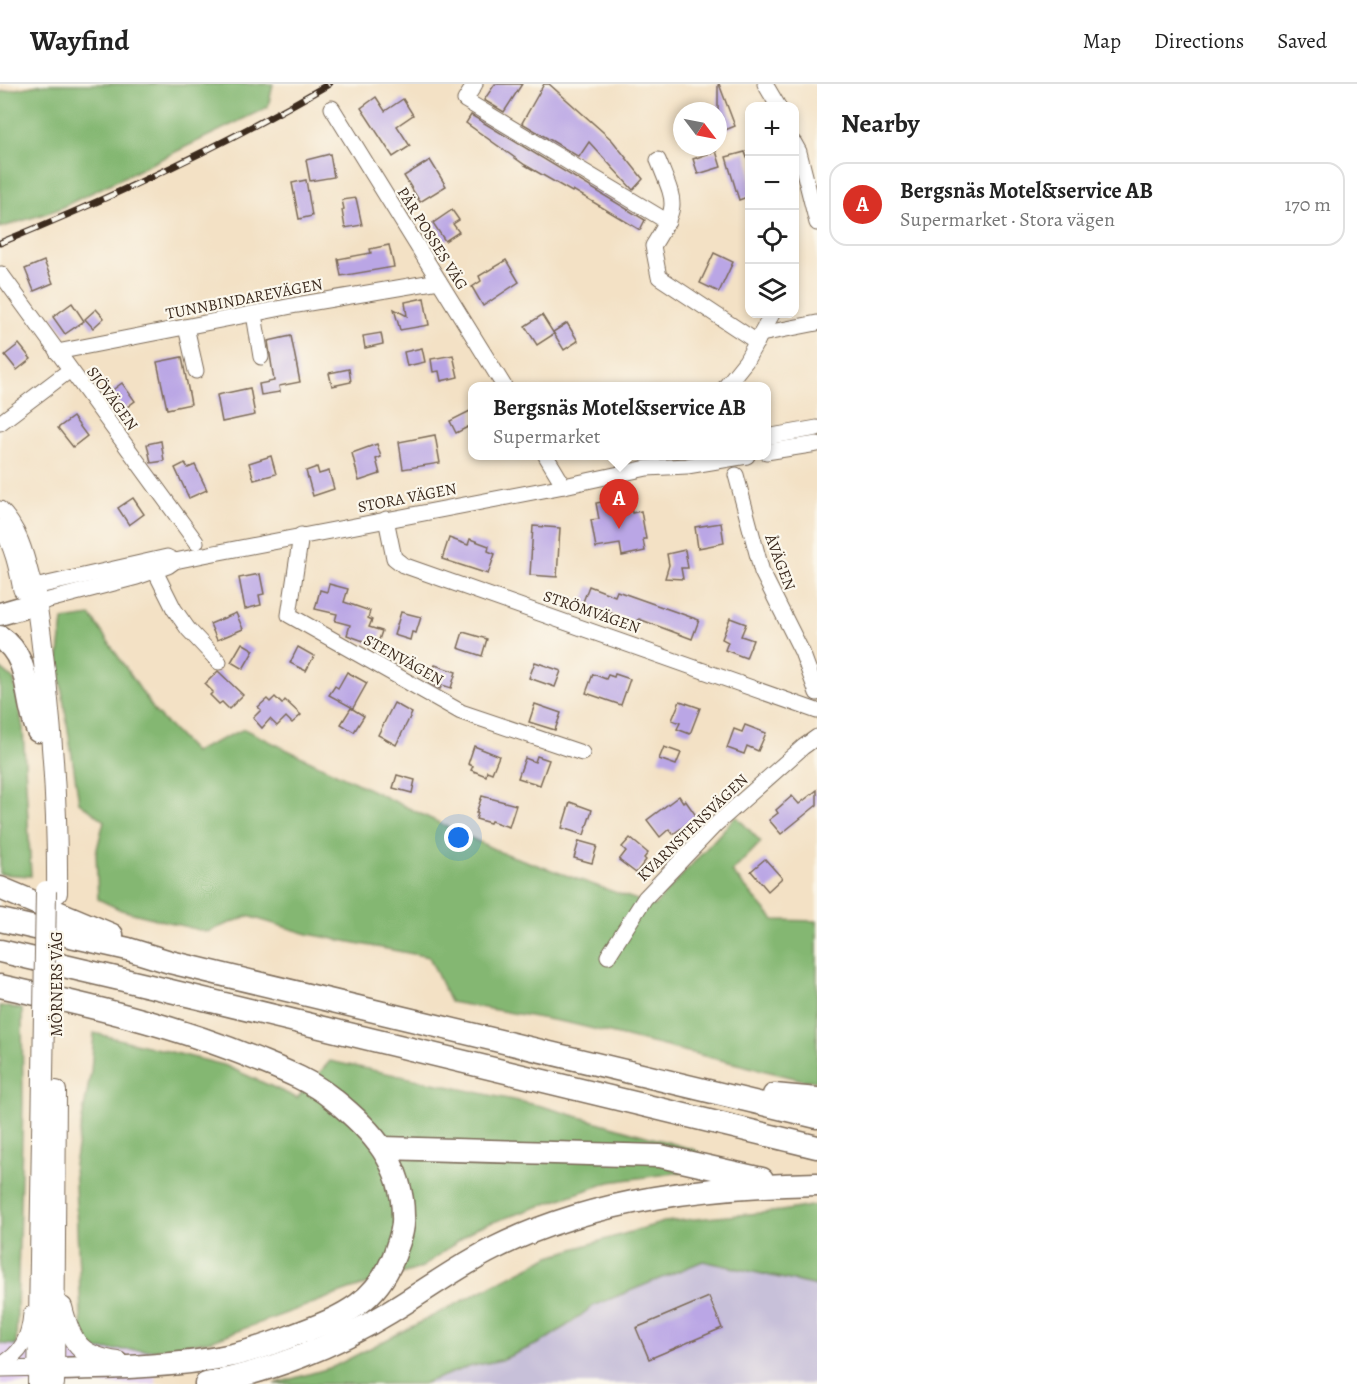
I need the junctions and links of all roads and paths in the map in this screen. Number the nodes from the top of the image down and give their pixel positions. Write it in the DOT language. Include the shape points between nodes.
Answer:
graph roads {
  1 [pos="475,84"];
  2 [pos="765,84"];
  3 [pos="776,102"];
  4 [pos="332,108"];
  5 [pos="799,156"];
  6 [pos="658,160"];
  7 [pos="668,222"];
  8 [pos="817,223"];
  9 [pos="1,274"];
  10 [pos="439,281"];
  11 [pos="254,314"];
  12 [pos="770,318"];
  13 [pos="817,323"];
  14 [pos="186,327"];
  15 [pos="759,338"];
  16 [pos="57,352"];
  17 [pos="261,357"];
  18 [pos="70,369"];
  19 [pos="196,370"];
  20 [pos="501,382"];
  21 [pos="730,382"];
  22 [pos="0,423"];
  23 [pos="817,428"];
  24 [pos="771,436"];
  25 [pos="817,444"];
  26 [pos="771,451"];
  27 [pos="548,460"];
  28 [pos="664,460"];
  29 [pos="723,460"];
  30 [pos="646,468"];
  31 [pos="736,475"];
  32 [pos="564,486"];
  33 [pos="0,509"];
  34 [pos="386,519"];
  35 [pos="0,527"];
  36 [pos="301,535"];
  37 [pos="196,542"];
  38 [pos="175,561"];
  39 [pos="155,571"];
  40 [pos="29,597"];
  41 [pos="0,614"];
  42 [pos="0,638"];
  43 [pos="219,662"];
  44 [pos="817,693"];
  45 [pos="817,711"];
  46 [pos="38,731"];
  47 [pos="817,737"];
  48 [pos="582,753"];
  49 [pos="0,888"];
  50 [pos="51,892"];
  51 [pos="0,920"];
  52 [pos="0,951"];
  53 [pos="609,956"];
  54 [pos="170,962"];
  55 [pos="0,986"];
  56 [pos="677,1084"];
  57 [pos="817,1099"];
  58 [pos="817,1117"];
  59 [pos="817,1146"];
  60 [pos="382,1148"];
  61 [pos="783,1184"];
  62 [pos="817,1184"];
  63 [pos="48,1277"];
  64 [pos="137,1365"];
  65 [pos="0,1367"];
  66 [pos="46,1376"];
  67 [pos="206,1384"];
  1 -- 7 [label="street" via="465,100"];
  2 -- 3 [label="street"];
  4 -- 10 [label="street, PÄR POSSES VÄG"];
  5 -- 8 [label="street"];
  6 -- 7 [label="street" via="671,192 673,206"];
  7 -- 15 [label="street" via="653,246 658,277"];
  9 -- 16 [label="street, SJÖVÄGEN"];
  10 -- 11 [label="street, TUNNBINDAREVÄGEN"];
  10 -- 20 [label="street, PÄR POSSES VÄG"];
  11 -- 14 [label="street, TUNNBINDAREVÄGEN"];
  11 -- 17 [label="street"];
  12 -- 15 [label="street"];
  13 -- 15 [label="street"];
  14 -- 16 [label="street, TUNNBINDAREVÄGEN"];
  14 -- 19 [label="street"];
  15 -- 21 [label="street"];
  16 -- 18 [label="street, SJÖVÄGEN"];
  18 -- 22 [label="street"];
  18 -- 37 [label="street, SJÖVÄGEN"];
  23 -- 24 [label="street"];
  25 -- 26 [label="street"];
  27 -- 32 [label="street"];
  28 -- 30 [label="street, STORA VÄGEN"];
  29 -- 30 [label="street, STORA VÄGEN"];
  30 -- 32 [label="street, STORA VÄGEN"];
  31 -- 44 [label="street, ÅVÄGEN" via="762,572 802,652"];
  32 -- 34 [label="street, STORA VÄGEN"];
  33 -- 40 [label="street" via="19,537"];
  34 -- 36 [label="street, STORA VÄGEN"];
  34 -- 45 [label="street, STRÖMVÄGEN" via="394,558 403,565"];
  35 -- 40 [label="street"];
  36 -- 38 [label="street, STORA VÄGEN"];
  36 -- 48 [label="street, STENVÄGEN" via="289,615 461,712"];
  38 -- 39 [label="street, STORA VÄGEN"];
  38 -- 40 [label="street, STORA VÄGEN" via="167,557"];
  39 -- 40 [label="street, STORA VÄGEN" via="68,597"];
  39 -- 43 [label="street" via="188,629"];
  40 -- 41 [label="highway"];
  40 -- 46 [label="main road, MÖRNERS VÄG"];
  40 -- 50 [label="main road, MÖRNERS VÄG" via="51,731 57,849"];
  42 -- 46 [label="highway" via="19,658"];
  46 -- 50 [label="main road, MÖRNERS VÄG"];
  47 -- 53 [label="street, KVARNSTENSVÄGEN" via="715,825 645,898"];
  49 -- 54 [label="highway"];
  50 -- 63 [label="main road, MÖRNERS VÄG"];
  51 -- 54 [label="highway"];
  52 -- 59 [label="highway"];
  54 -- 56 [label="highway"];
  55 -- 60 [label="highway" via="117,1013 223,1045 296,1075 332,1098"];
  56 -- 57 [label="highway"];
  56 -- 58 [label="highway"];
  60 -- 61 [label="highway" via="660,1156"];
  60 -- 64 [label="highway" via="397,1176 403,1198 404,1228 391,1268 374,1291 352,1309 274,1343 233,1355"];
  61 -- 62 [label="highway"];
  61 -- 67 [label="highway" via="700,1192 563,1219 493,1249 315,1352"];
  63 -- 64 [label="main road" via="68,1330 81,1349 99,1359"];
  63 -- 65 [label="street" via="32,1283 29,1335"];
  63 -- 66 [label="main road, MÖRNERS VÄG"];
  64 -- 66 [label="highway"];
  65 -- 66 [label="street"];
}
